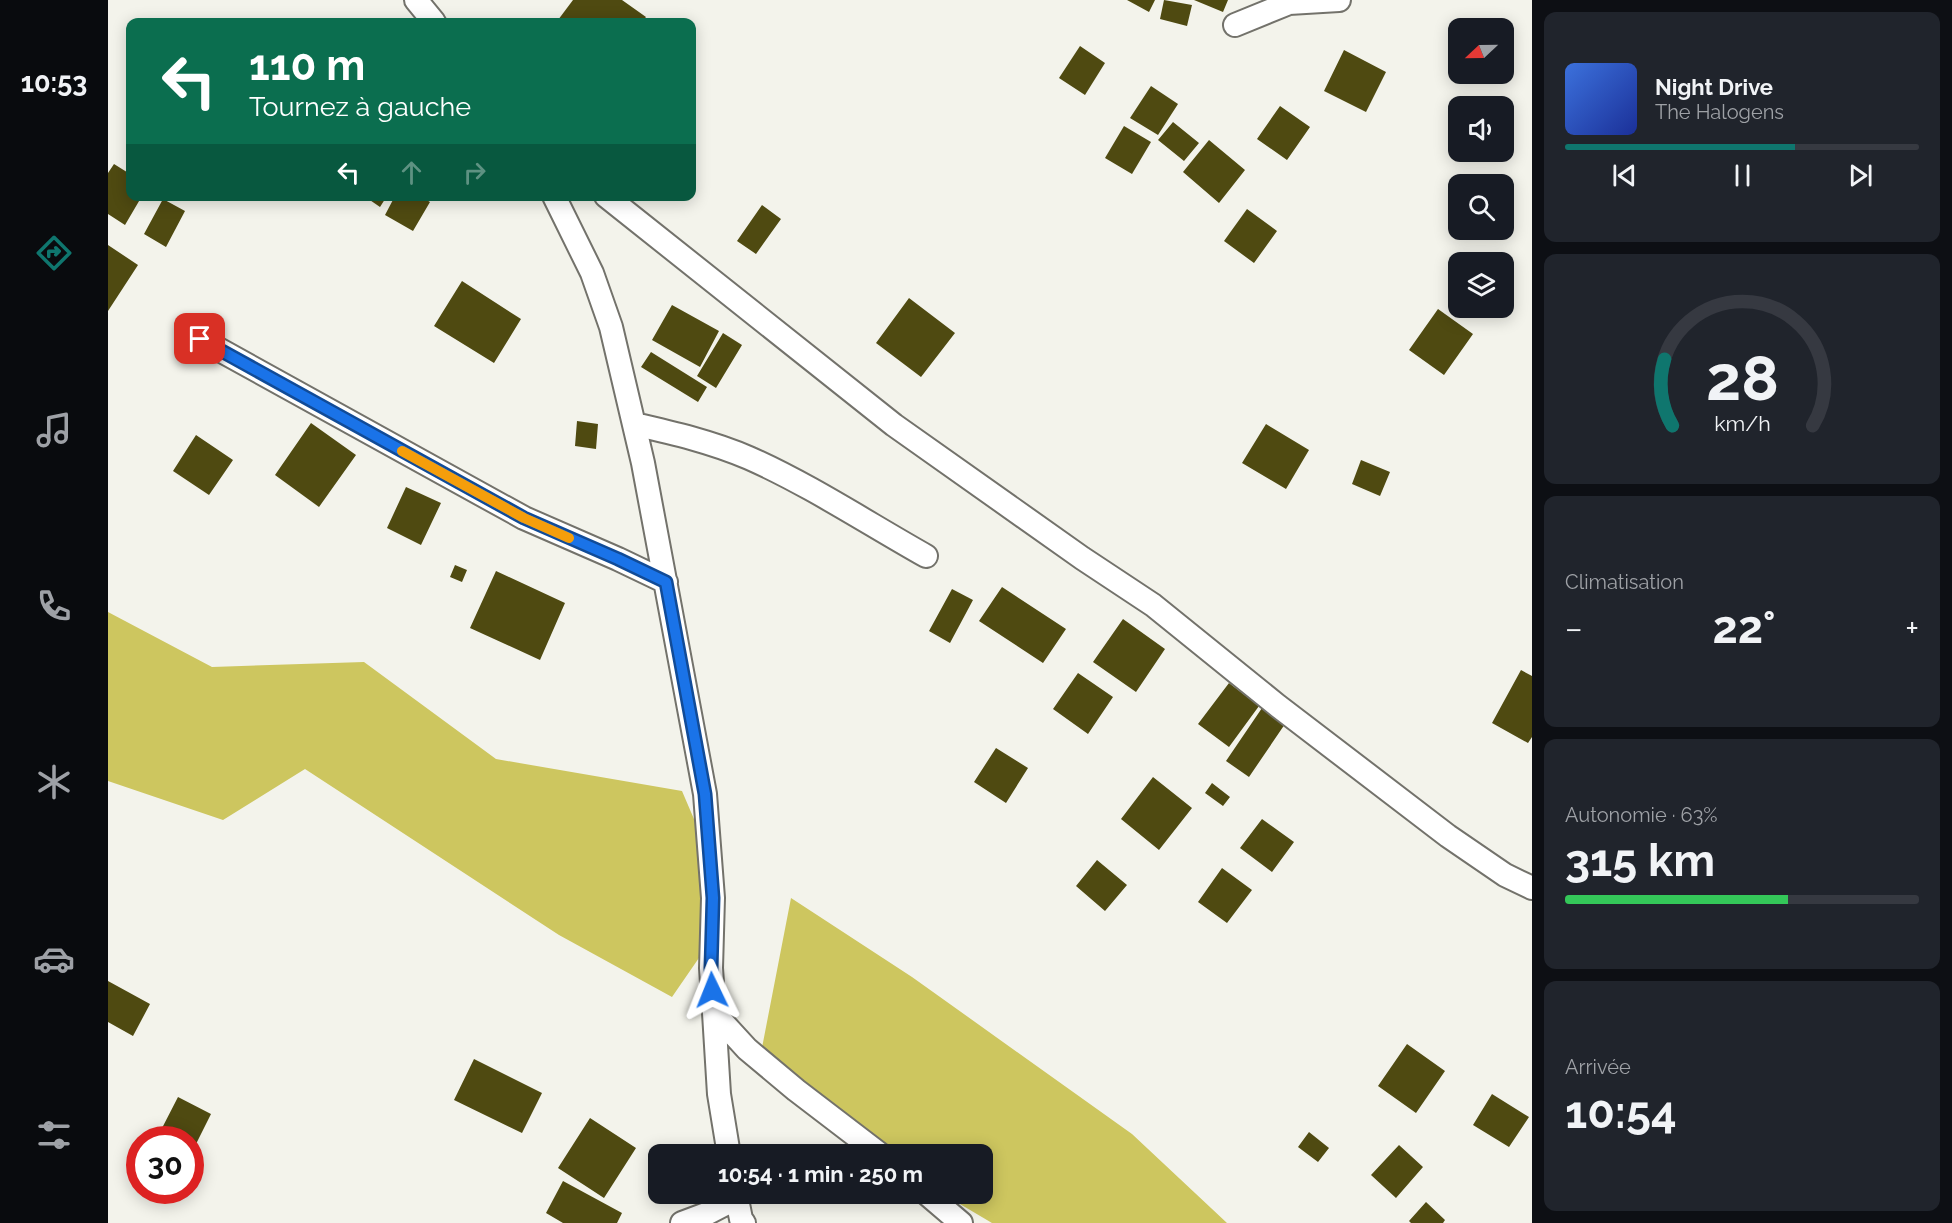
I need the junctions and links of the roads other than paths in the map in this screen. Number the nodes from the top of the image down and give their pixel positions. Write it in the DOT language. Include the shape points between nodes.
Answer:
graph roads {
  1 [pos="416,0"];
  2 [pos="1339,0"];
  3 [pos="431,18"];
  4 [pos="1235,25"];
  5 [pos="556,201"];
  6 [pos="612,201"];
  7 [pos="200,339"];
  8 [pos="634,424"];
  9 [pos="926,556"];
  10 [pos="666,582"];
  11 [pos="1532,888"];
  12 [pos="714,1012"];
  13 [pos="727,1144"];
  14 [pos="867,1144"];
  15 [pos="723,1204"];
  16 [pos="738,1204"];
  17 [pos="939,1204"];
  18 [pos="682,1223"];
  19 [pos="744,1223"];
  20 [pos="961,1223"];
  1 -- 3 [label="street"];
  2 -- 4 [label="street" via="1289,3"];
  5 -- 8 [label="street" via="592,273 611,327"];
  6 -- 11 [label="street" via="913,439 1154,604 1278,706 1448,836 1505,875"];
  7 -- 10 [label="street" via="524,518"];
  8 -- 9 [label="street" via="748,458"];
  8 -- 10 [label="street"];
  10 -- 12 [label="street" via="705,794 713,898"];
  12 -- 13 [label="street" via="719,1094"];
  12 -- 14 [label="street" via="747,1049"];
  15 -- 18 [label="street"];
  16 -- 19 [label="street"];
  17 -- 20 [label="street"];
}
